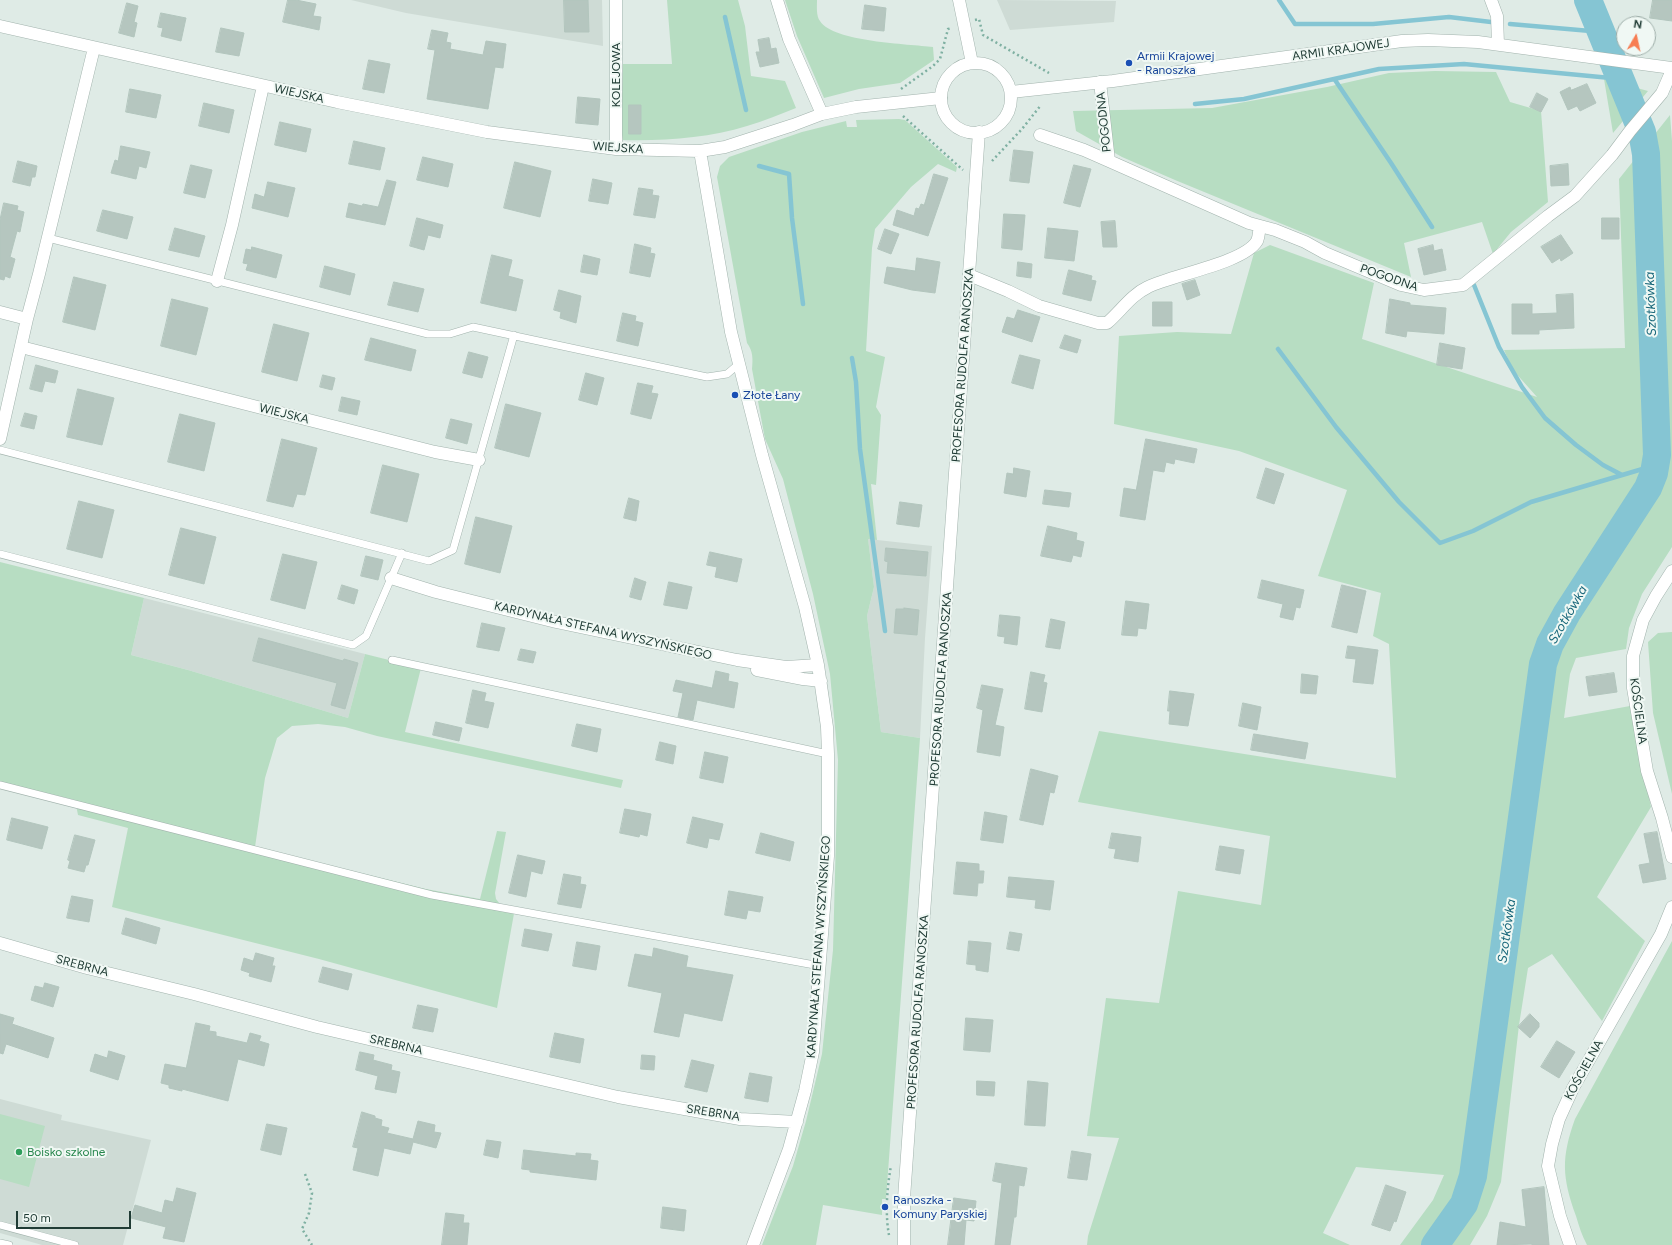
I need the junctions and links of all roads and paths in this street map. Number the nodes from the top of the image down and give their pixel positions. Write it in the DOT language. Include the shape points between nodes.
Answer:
graph roads {
  1 [pos="616,0"];
  2 [pos="776,0"];
  3 [pos="959,0"];
  4 [pos="1491,0"];
  5 [pos="979,19"];
  6 [pos="0,26"];
  7 [pos="948,29"];
  8 [pos="1498,44"];
  9 [pos="94,48"];
  10 [pos="972,63"];
  11 [pos="1672,69"];
  12 [pos="1048,73"];
  13 [pos="1100,82"];
  14 [pos="263,86"];
  15 [pos="1011,92"];
  16 [pos="941,98"];
  17 [pos="901,102"];
  18 [pos="1041,104"];
  19 [pos="822,114"];
  20 [pos="979,132"];
  21 [pos="1040,135"];
  22 [pos="616,149"];
  23 [pos="700,151"];
  24 [pos="992,160"];
  25 [pos="1108,161"];
  26 [pos="963,170"];
  27 [pos="1260,226"];
  28 [pos="48,238"];
  29 [pos="969,275"];
  30 [pos="217,281"];
  31 [pos="0,312"];
  32 [pos="27,319"];
  33 [pos="514,335"];
  34 [pos="21,347"];
  35 [pos="740,363"];
  36 [pos="0,439"];
  37 [pos="0,450"];
  38 [pos="478,460"];
  39 [pos="402,553"];
  40 [pos="0,554"];
  41 [pos="1672,571"];
  42 [pos="391,578"];
  43 [pos="703,653"];
  44 [pos="392,660"];
  45 [pos="818,665"];
  46 [pos="821,681"];
  47 [pos="828,754"];
  48 [pos="0,785"];
  49 [pos="1672,857"];
  50 [pos="1672,907"];
  51 [pos="0,943"];
  52 [pos="820,966"];
  53 [pos="797,1122"];
  54 [pos="305,1174"];
  55 [pos="0,1225"];
  56 [pos="0,1243"];
  57 [pos="8,1245"];
  58 [pos="75,1245"];
  59 [pos="312,1245"];
  60 [pos="753,1245"];
  61 [pos="904,1245"];
  62 [pos="1570,1245"];
  1 -- 22 [label="street, KOLEJOWA"];
  2 -- 19 [label="street" via="789,39"];
  3 -- 10 [label="street"];
  4 -- 8 [label="street" via="1497,16"];
  5 -- 12 [label="path" via="983,35"];
  6 -- 9 [label="street, WIEJSKA"];
  7 -- 17 [label="path" via="940,59 900,88"];
  8 -- 11 [label="street, ARMII KRAJOWEJ"];
  8 -- 13 [label="street, ARMII KRAJOWEJ" via="1402,41"];
  9 -- 14 [label="street, WIEJSKA"];
  9 -- 28 [label="street"];
  10 -- 15 [label="street" via="983,63 993,67 1001,73"];
  10 -- 16 [label="street" via="962,65 953,71 942,88"];
  11 -- 27 [label="street, POGODNA" via="1662,93 1575,196 1463,285 1424,290 1401,285 1305,242"];
  13 -- 15 [label="street, ARMII KRAJOWEJ"];
  13 -- 25 [label="street, POGODNA"];
  14 -- 22 [label="street, WIEJSKA" via="487,132"];
  14 -- 30 [label="street"];
  15 -- 20 [label="street" via="1006,116 995,127"];
  16 -- 17 [label="street, WIEJSKA"];
  16 -- 20 [label="street" via="943,110 957,127 968,132"];
  17 -- 19 [label="street, WIEJSKA"];
  17 -- 26 [label="path" via="903,117"];
  18 -- 24 [label="path" via="1022,129"];
  19 -- 23 [label="street, WIEJSKA" via="725,147"];
  20 -- 29 [label="street, PROFESORA RUDOLFA RANOSZKA"];
  21 -- 25 [label="street, POGODNA"];
  22 -- 23 [label="street, WIEJSKA"];
  23 -- 35 [label="street" via="731,332"];
  25 -- 27 [label="street, POGODNA"];
  27 -- 29 [label="street" via="1257,240 1246,251 1148,287 1126,303 1107,323 1098,323 1039,306"];
  28 -- 30 [label="lane"];
  28 -- 32 [label="street"];
  29 -- 61 [label="street, PROFESORA RUDOLFA RANOSZKA" via="904,1198"];
  30 -- 33 [label="lane" via="428,334 450,334 473,326"];
  31 -- 32 [label="street"];
  32 -- 34 [label="street"];
  33 -- 35 [label="lane" via="707,377 727,374"];
  33 -- 38 [label="lane"];
  34 -- 36 [label="street"];
  34 -- 38 [label="street, WIEJSKA" via="435,452"];
  35 -- 45 [label="street, KARDYNAŁA STEFANA WYSZYŃSKIEGO"];
  37 -- 39 [label="lane"];
  38 -- 39 [label="lane" via="453,550 429,561"];
  39 -- 42 [label="lane"];
  40 -- 42 [label="lane" via="353,645 366,636"];
  41 -- 49 [label="street, KOŚCIELNA" via="1643,620 1633,656 1633,688 1647,771"];
  42 -- 43 [label="street, KARDYNAŁA STEFANA WYSZYŃSKIEGO" via="556,622"];
  43 -- 45 [label="street, KARDYNAŁA STEFANA WYSZYŃSKIEGO" via="786,667"];
  43 -- 46 [label="street" via="763,672"];
  44 -- 47 [label="lane"];
  45 -- 46 [label="street, KARDYNAŁA STEFANA WYSZYŃSKIEGO"];
  46 -- 47 [label="street, KARDYNAŁA STEFANA WYSZYŃSKIEGO"];
  47 -- 52 [label="street, KARDYNAŁA STEFANA WYSZYŃSKIEGO" via="828,856"];
  48 -- 52 [label="lane" via="432,895"];
  50 -- 62 [label="street, KOŚCIELNA" via="1661,934 1573,1088 1559,1118 1548,1166"];
  51 -- 53 [label="street, SREBRNA" via="317,1027 618,1097 740,1119"];
  52 -- 53 [label="street, KARDYNAŁA STEFANA WYSZYŃSKIEGO" via="813,1052"];
  53 -- 60 [label="street, KARDYNAŁA STEFANA WYSZYŃSKIEGO"];
  54 -- 59 [label="path" via="312,1193 309,1213 302,1229"];
  55 -- 58 [label="lane"];
  56 -- 57 [label="lane"];
}
